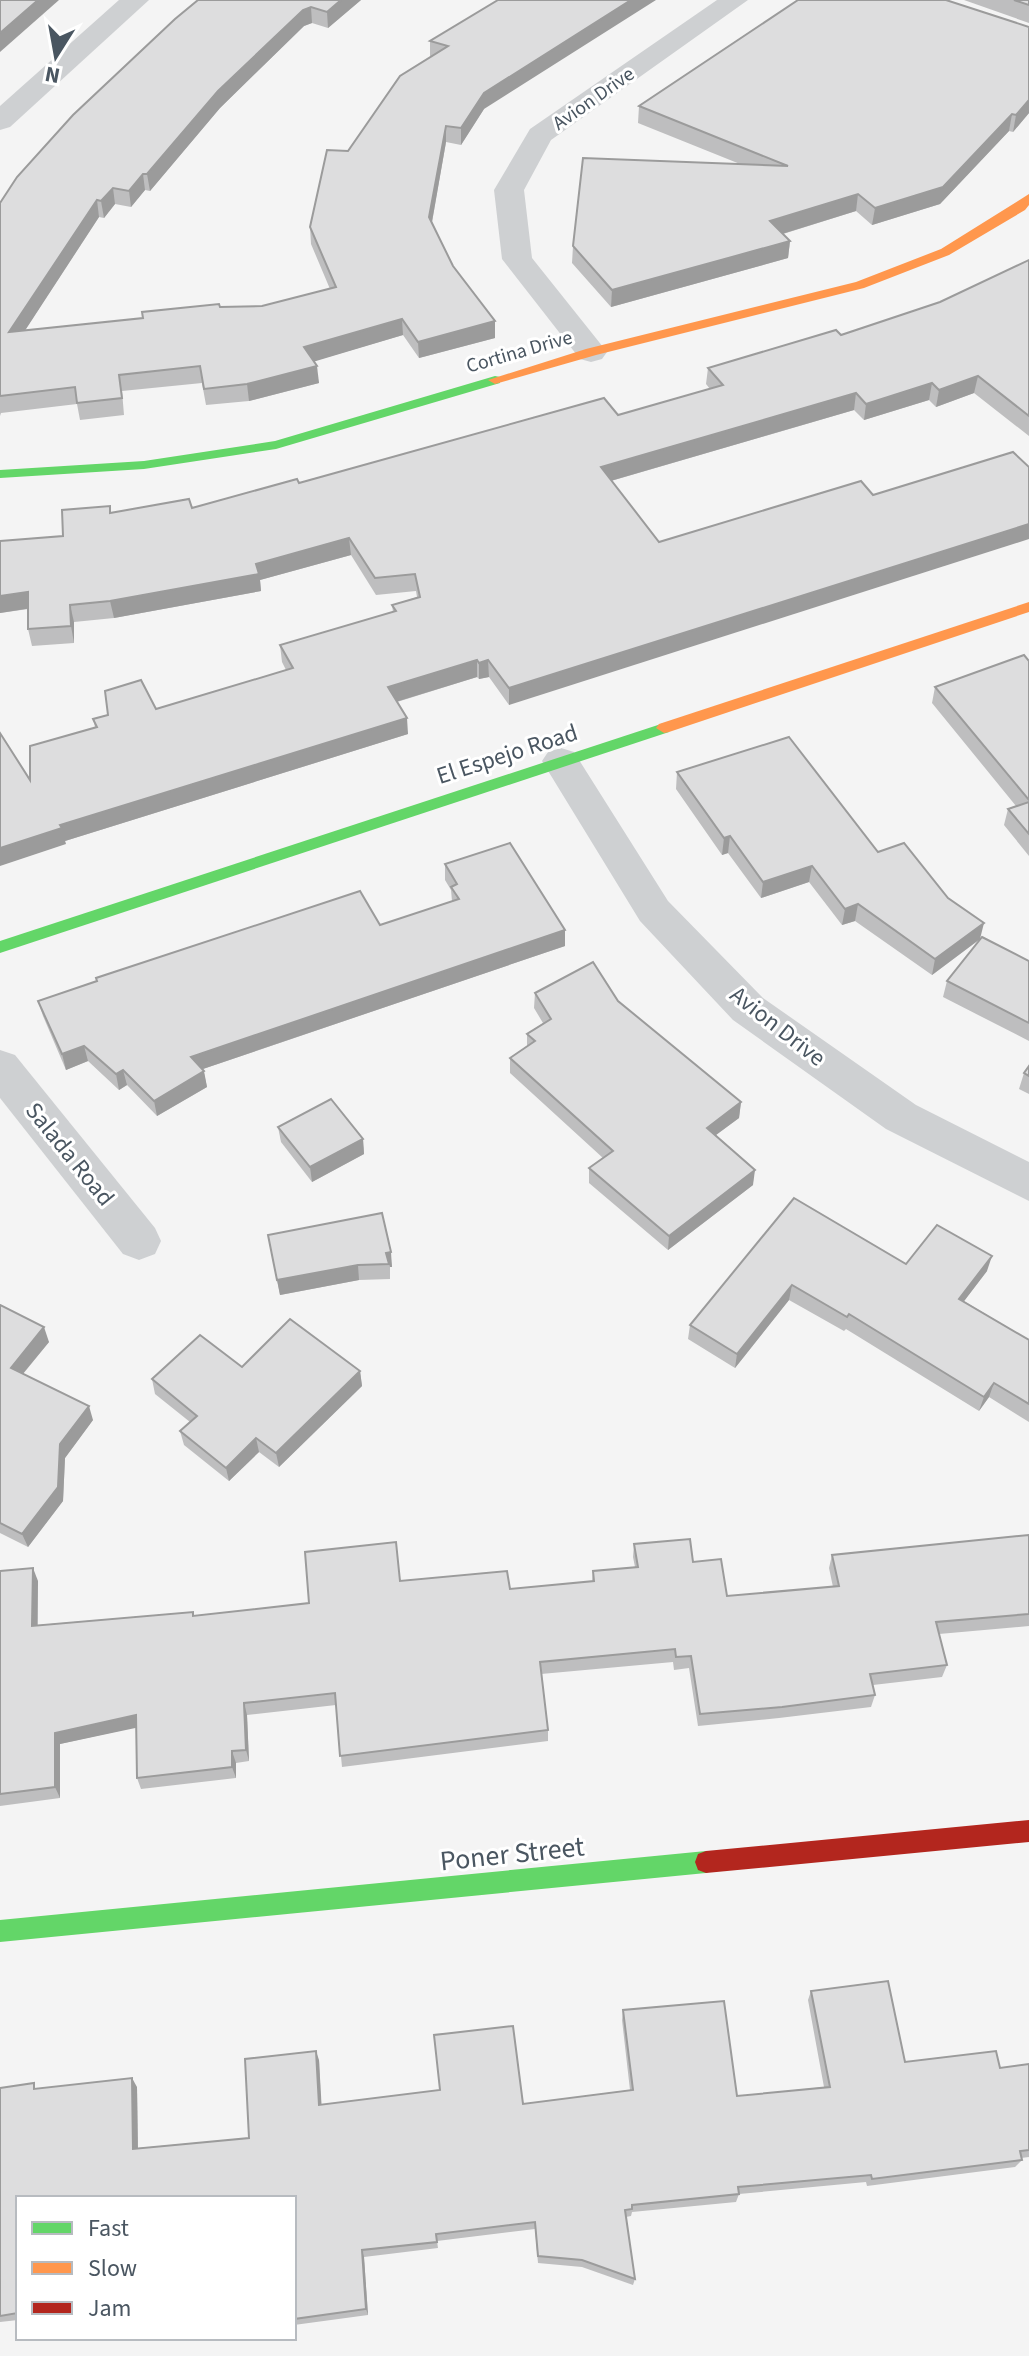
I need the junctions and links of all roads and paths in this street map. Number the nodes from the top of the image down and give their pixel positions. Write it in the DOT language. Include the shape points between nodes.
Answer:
graph roads {
  1 [pos="136,0"];
  2 [pos="735,0"];
  3 [pos="0,121"];
  4 [pos="1029,198"];
  5 [pos="591,352"];
  6 [pos="0,474"];
  7 [pos="1029,607"];
  8 [pos="561,761"];
  9 [pos="0,947"];
  10 [pos="0,1067"];
  11 [pos="1029,1183"];
  12 [pos="139,1241"];
  13 [pos="1029,1831"];
  14 [pos="0,1931"];
  1 -- 3 [label="street"];
  2 -- 5 [label="street, Avion Drive" via="540,135 509,190 517,259"];
  4 -- 5 [label="street, Cortina Drive" via="945,252 860,285"];
  5 -- 6 [label="street, Cortina Drive" via="276,445 144,465"];
  7 -- 8 [label="street, El Espejo Road"];
  8 -- 9 [label="street, El Espejo Road"];
  8 -- 11 [label="street, Avion Drive" via="654,911 748,1009 901,1117"];
  10 -- 12 [label="street, Salada Road"];
  13 -- 14 [label="street, Poner Street"];
}
